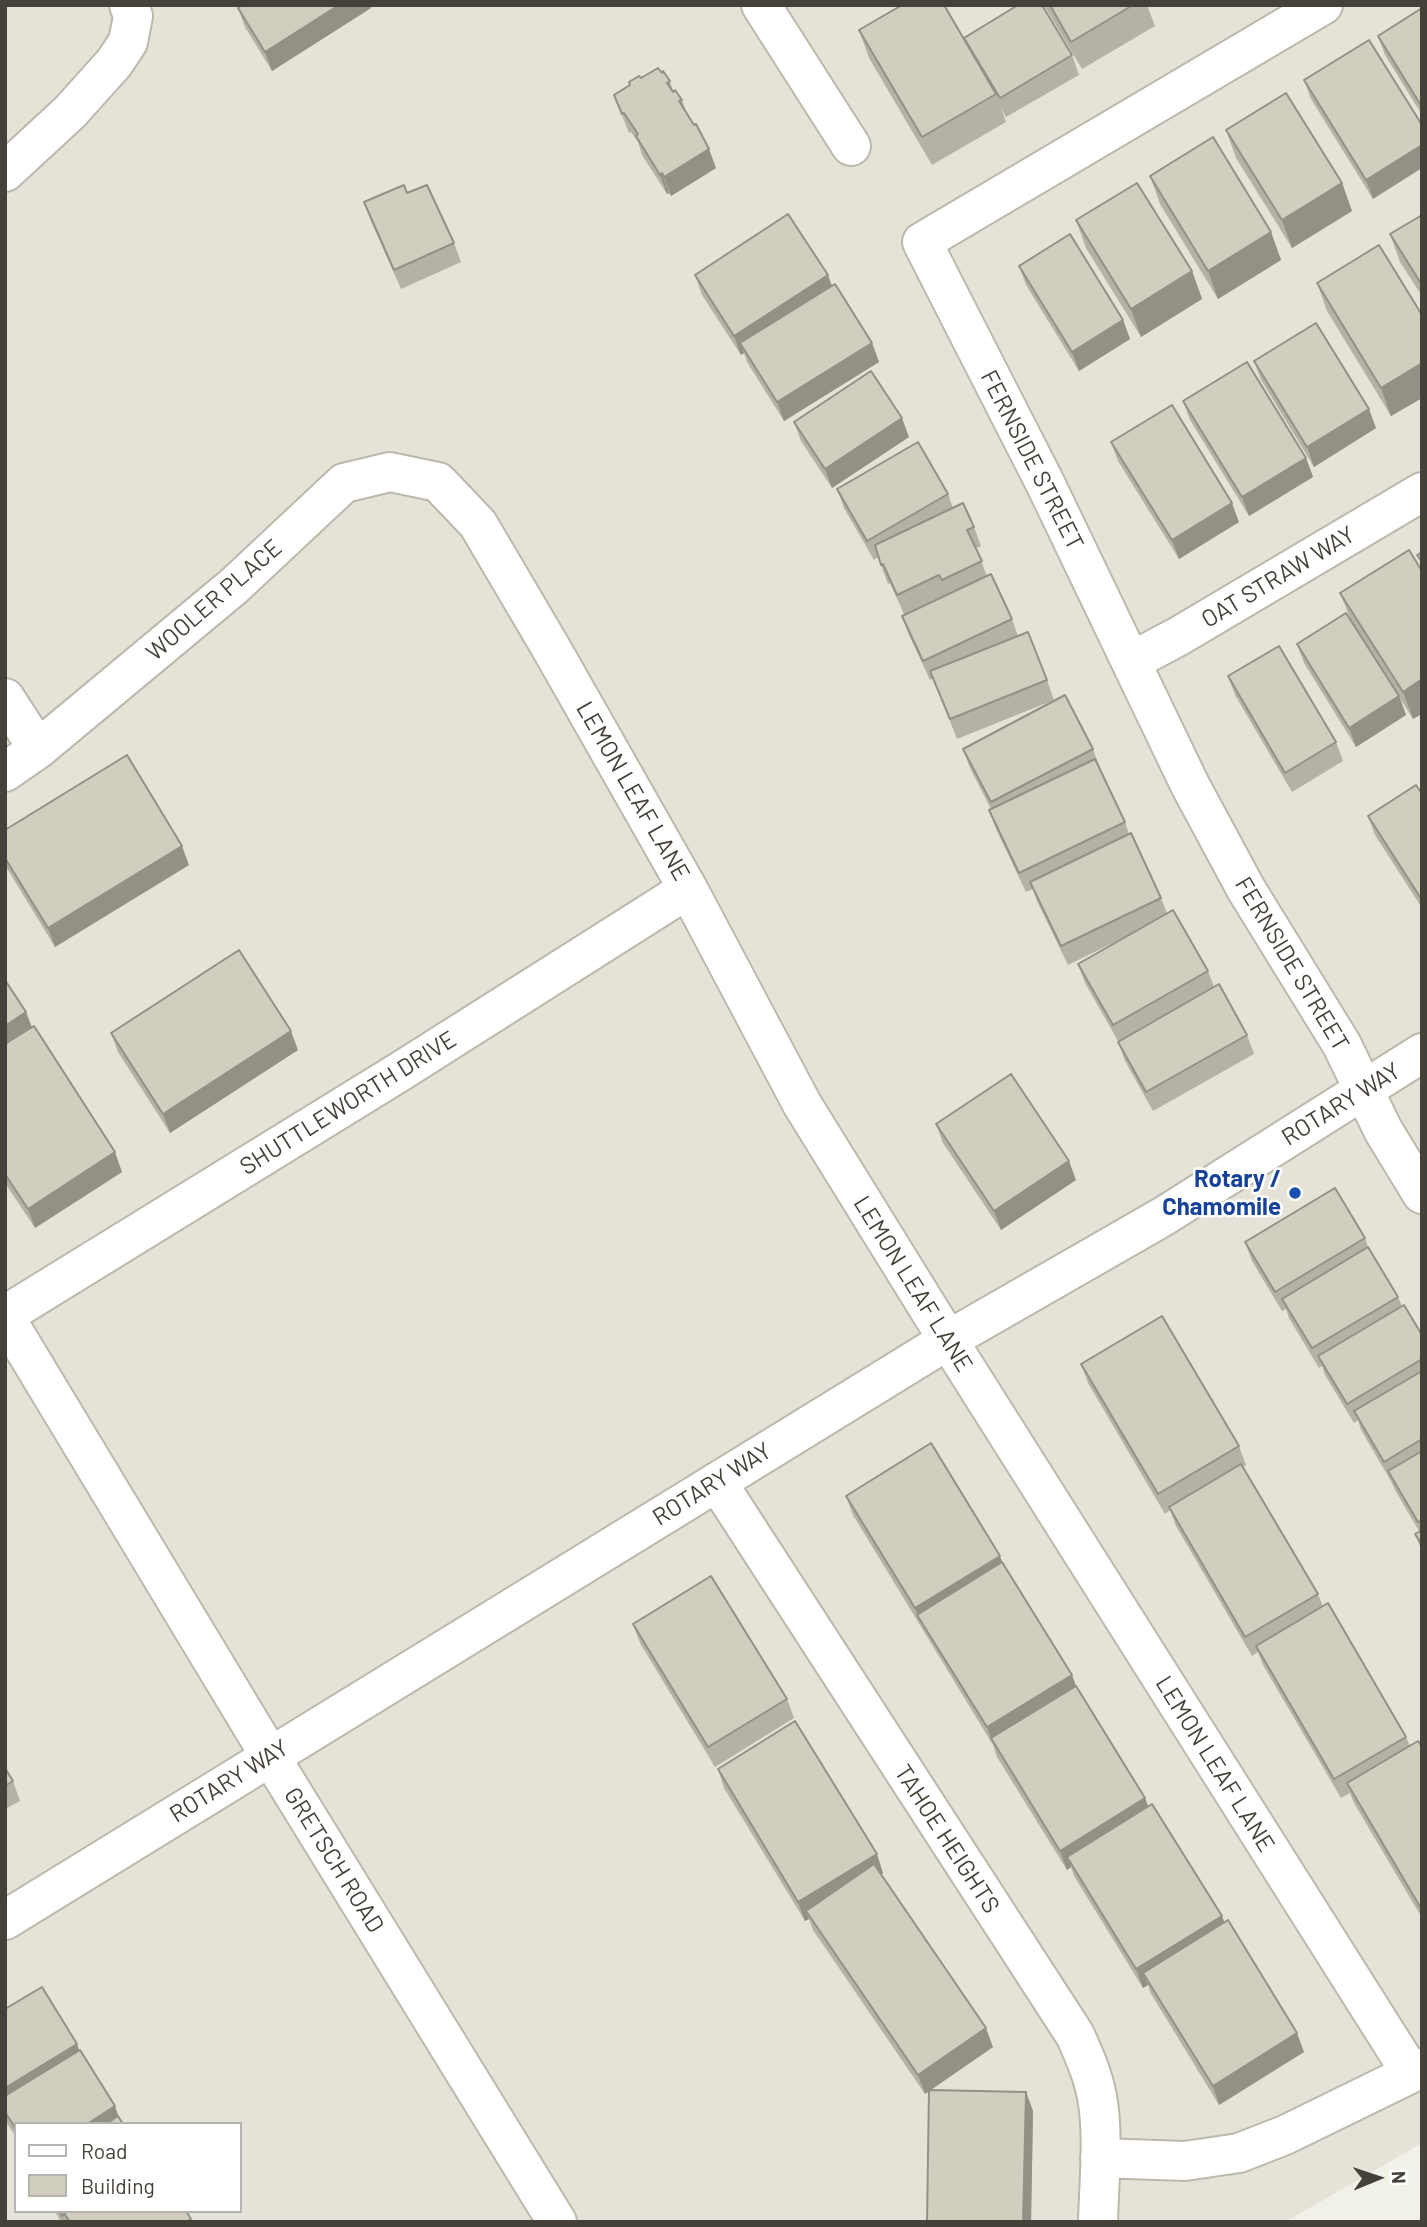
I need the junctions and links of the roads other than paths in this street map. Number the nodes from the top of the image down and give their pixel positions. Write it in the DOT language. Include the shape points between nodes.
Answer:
graph roads {
  1 [pos="129,5"];
  2 [pos="761,5"];
  3 [pos="1323,5"];
  4 [pos="851,146"];
  5 [pos="5,172"];
  6 [pos="438,482"];
  7 [pos="1422,492"];
  8 [pos="1132,661"];
  9 [pos="5,698"];
  10 [pos="38,749"];
  11 [pos="5,772"];
  12 [pos="688,889"];
  13 [pos="1422,1053"];
  14 [pos="1364,1089"];
  15 [pos="1422,1194"];
  16 [pos="5,1316"];
  17 [pos="947,1340"];
  18 [pos="717,1482"];
  19 [pos="270,1756"];
  20 [pos="5,1920"];
  21 [pos="1416,2071"];
  22 [pos="1100,2158"];
  23 [pos="557,2222"];
  24 [pos="1098,2222"];
  1 -- 5 [label="street" via="133,16 128,42 114,63 70,112"];
  2 -- 4 [label="street"];
  3 -- 8 [label="street, FERNSIDE STREET" via="922,242"];
  6 -- 10 [label="street, WOOLER PLACE" via="390,472 344,483 234,586"];
  6 -- 12 [label="street, LEMON LEAF LANE" via="478,524"];
  7 -- 8 [label="street, OAT STRAW WAY"];
  8 -- 14 [label="street, FERNSIDE STREET" via="1190,785 1246,889"];
  9 -- 10 [label="street"];
  10 -- 11 [label="street, WOOLER PLACE"];
  12 -- 16 [label="street, SHUTTLEWORTH DRIVE"];
  12 -- 17 [label="street, LEMON LEAF LANE" via="802,1104"];
  13 -- 14 [label="street, ROTARY WAY"];
  14 -- 15 [label="street, FERNSIDE STREET"];
  14 -- 17 [label="street, ROTARY WAY" via="1164,1216"];
  16 -- 19 [label="street, GRETSCH ROAD"];
  17 -- 18 [label="street, ROTARY WAY"];
  17 -- 21 [label="street, LEMON LEAF LANE"];
  18 -- 19 [label="street, ROTARY WAY"];
  18 -- 22 [label="street, TAHOE HEIGHTS" via="1075,2035 1097,2098"];
  19 -- 20 [label="street, ROTARY WAY"];
  19 -- 23 [label="street, GRETSCH ROAD"];
  21 -- 22 [label="street" via="1239,2153 1185,2161"];
  22 -- 24 [label="street, TAHOE HEIGHTS"];
}
